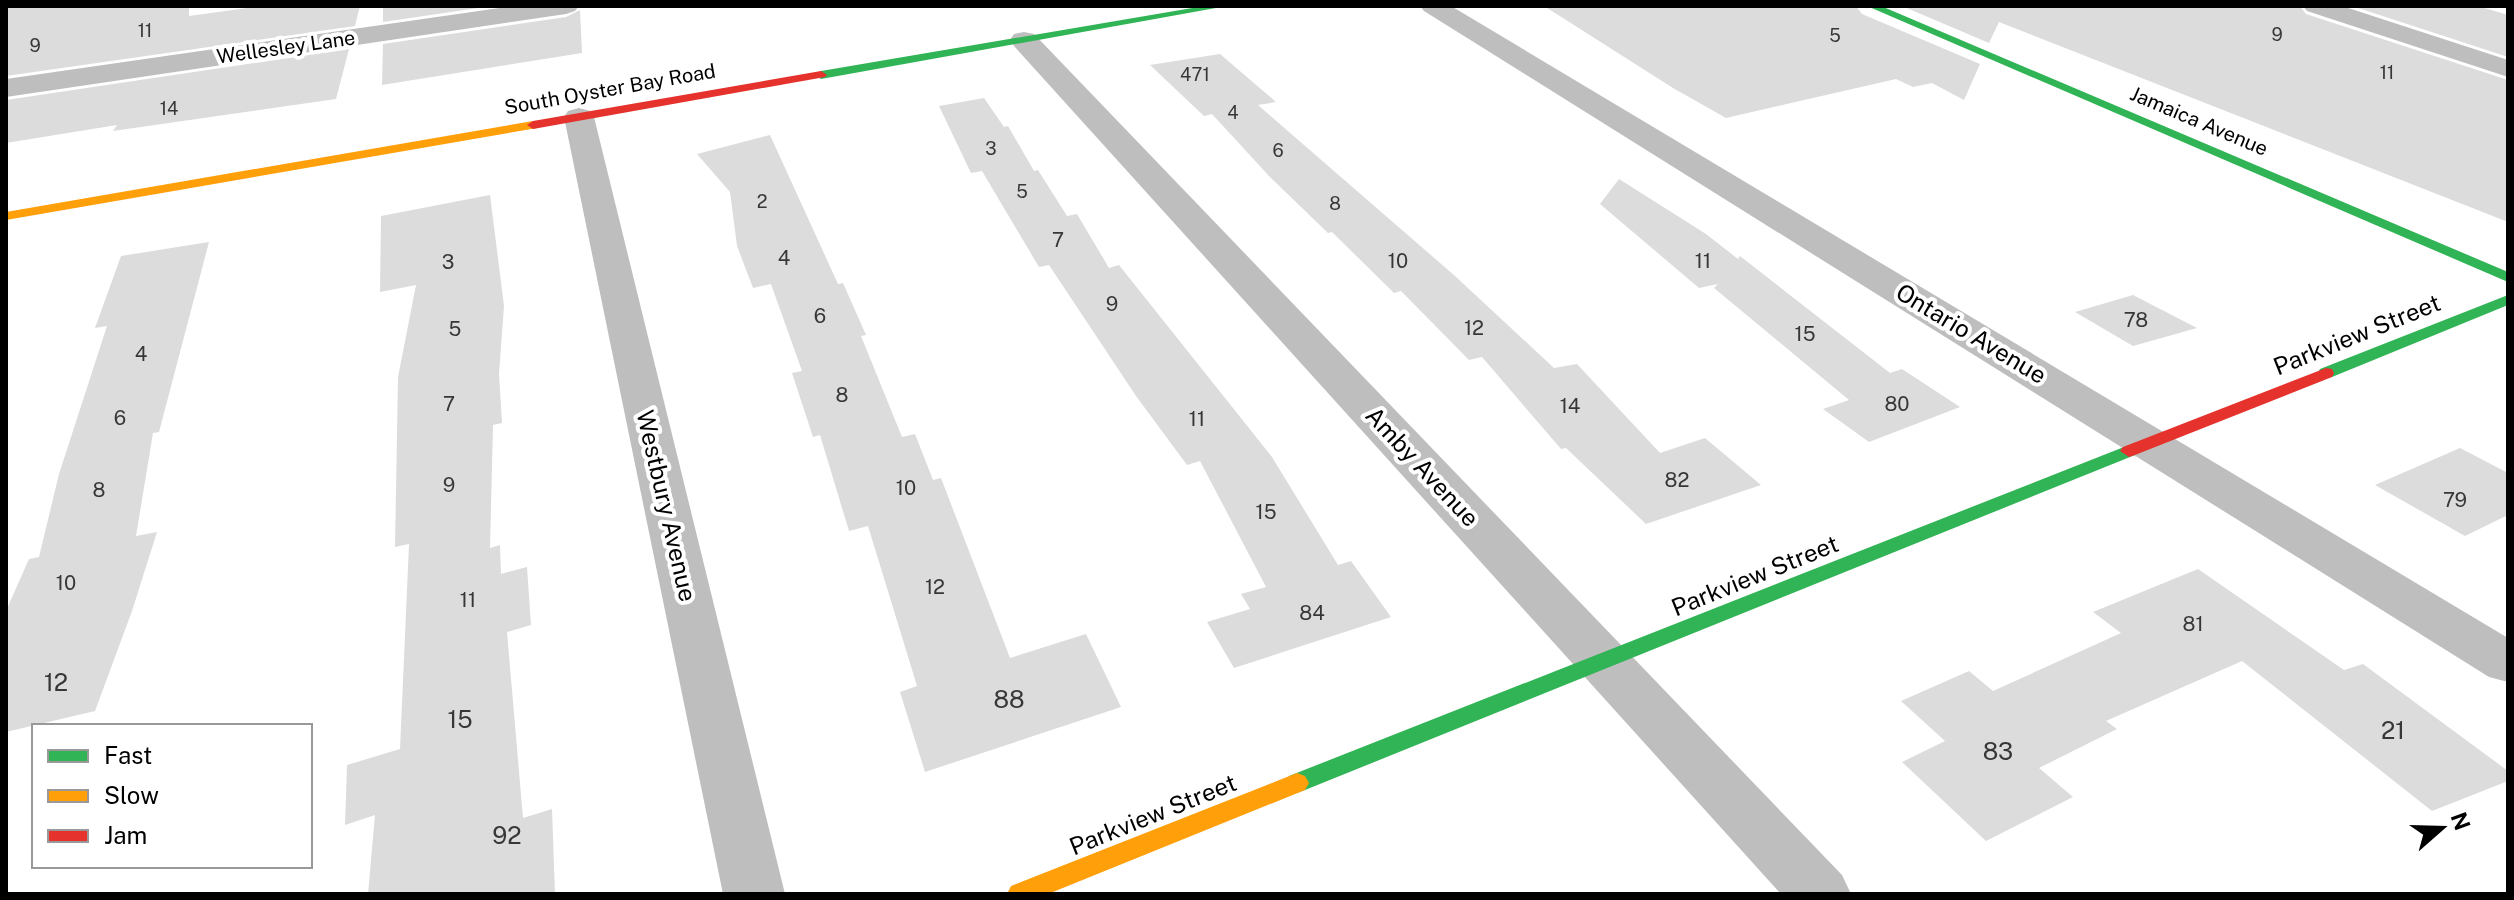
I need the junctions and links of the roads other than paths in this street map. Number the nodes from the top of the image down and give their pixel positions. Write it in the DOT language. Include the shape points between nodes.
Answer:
graph roads {
  1 [pos="566,6"];
  2 [pos="1222,6"];
  3 [pos="1433,6"];
  4 [pos="1872,6"];
  5 [pos="2316,6"];
  6 [pos="1024,40"];
  7 [pos="2508,69"];
  8 [pos="6,88"];
  9 [pos="579,117"];
  10 [pos="8,220"];
  11 [pos="2508,277"];
  12 [pos="2508,300"];
  13 [pos="2149,444"];
  14 [pos="1604,662"];
  15 [pos="2508,663"];
  16 [pos="754,894"];
  17 [pos="1020,894"];
  18 [pos="1820,894"];
  1 -- 8 [label="street, Wellesley Lane"];
  2 -- 6 [label="street, South Oyster Bay Road"];
  3 -- 13 [label="street, Ontario Avenue"];
  4 -- 11 [label="street, Jamaica Avenue"];
  5 -- 7 [label="street"];
  6 -- 9 [label="street, South Oyster Bay Road"];
  6 -- 14 [label="street, Amby Avenue"];
  9 -- 10 [label="street, South Oyster Bay Road"];
  9 -- 16 [label="street, Westbury Avenue"];
  12 -- 13 [label="street, Parkview Street"];
  13 -- 14 [label="street, Parkview Street"];
  13 -- 15 [label="street, Ontario Avenue"];
  14 -- 17 [label="street, Parkview Street"];
  14 -- 18 [label="street, Amby Avenue"];
}
